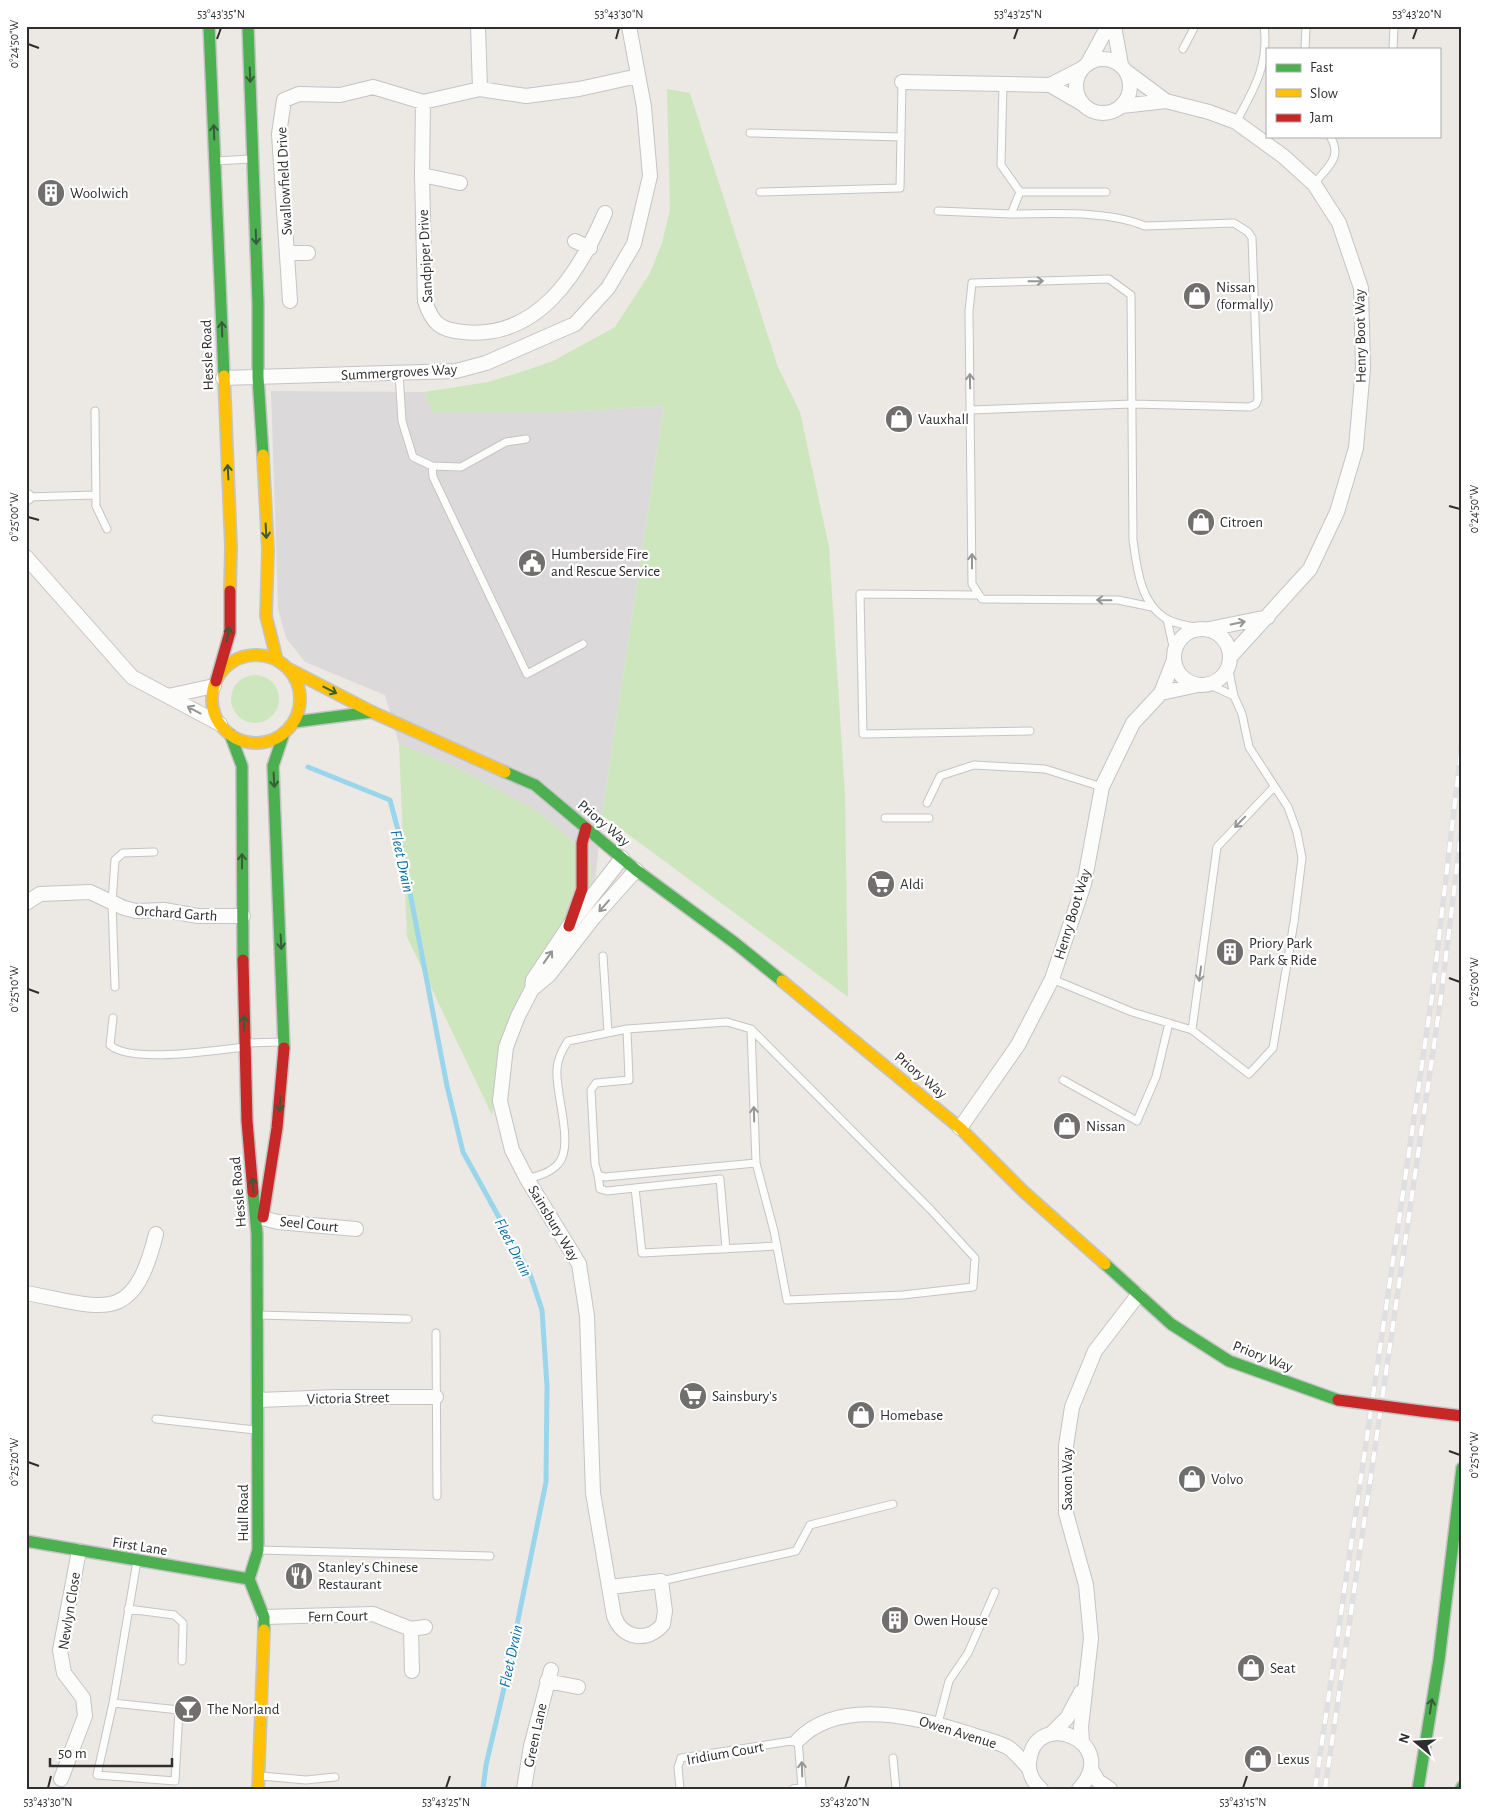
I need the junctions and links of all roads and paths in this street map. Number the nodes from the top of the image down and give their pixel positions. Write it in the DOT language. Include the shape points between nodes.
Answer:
graph roads {
  1 [pos="209,26"];
  2 [pos="248,26"];
  3 [pos="478,26"];
  4 [pos="629,26"];
  5 [pos="1108,26"];
  6 [pos="1114,26"];
  7 [pos="1195,26"];
  8 [pos="1264,26"];
  9 [pos="1306,26"];
  10 [pos="1394,26"];
  11 [pos="1305,48"];
  12 [pos="1393,48"];
  13 [pos="1183,49"];
  14 [pos="1084,66"];
  15 [pos="1124,69"];
  16 [pos="638,76"];
  17 [pos="902,82"];
  18 [pos="1003,84"];
  19 [pos="1050,85"];
  20 [pos="480,89"];
  21 [pos="1166,101"];
  22 [pos="423,102"];
  23 [pos="1081,103"];
  24 [pos="1122,106"];
  25 [pos="1236,122"];
  26 [pos="750,134"];
  27 [pos="901,137"];
  28 [pos="1331,138"];
  29 [pos="253,159"];
  30 [pos="215,161"];
  31 [pos="422,175"];
  32 [pos="460,183"];
  33 [pos="1314,184"];
  34 [pos="760,192"];
  35 [pos="1020,192"];
  36 [pos="1106,192"];
  37 [pos="938,211"];
  38 [pos="605,213"];
  39 [pos="1011,214"];
  40 [pos="575,241"];
  41 [pos="590,248"];
  42 [pos="288,253"];
  43 [pos="308,253"];
  44 [pos="290,301"];
  45 [pos="399,373"];
  46 [pos="223,378"];
  47 [pos="258,378"];
  48 [pos="1132,404"];
  49 [pos="970,410"];
  50 [pos="94,411"];
  51 [pos="526,439"];
  52 [pos="432,466"];
  53 [pos="95,495"];
  54 [pos="27,497"];
  55 [pos="107,529"];
  56 [pos="26,557"];
  57 [pos="979,595"];
  58 [pos="1152,607"];
  59 [pos="1268,617"];
  60 [pos="1167,620"];
  61 [pos="1204,629"];
  62 [pos="583,644"];
  63 [pos="1174,656"];
  64 [pos="277,660"];
  65 [pos="1229,662"];
  66 [pos="288,669"];
  67 [pos="215,684"];
  68 [pos="1203,684"];
  69 [pos="1161,693"];
  70 [pos="168,696"];
  71 [pos="1234,696"];
  72 [pos="372,712"];
  73 [pos="294,722"];
  74 [pos="220,724"];
  75 [pos="1030,731"];
  76 [pos="284,733"];
  77 [pos="230,734"];
  78 [pos="1102,787"];
  79 [pos="1274,787"];
  80 [pos="927,803"];
  81 [pos="885,818"];
  82 [pos="929,818"];
  83 [pos="586,828"];
  84 [pos="154,852"];
  85 [pos="622,858"];
  86 [pos="636,870"];
  87 [pos="112,902"];
  88 [pos="26,903"];
  89 [pos="243,916"];
  90 [pos="569,926"];
  91 [pos="603,956"];
  92 [pos="1052,979"];
  93 [pos="115,987"];
  94 [pos="532,989"];
  95 [pos="113,1018"];
  96 [pos="1169,1023"];
  97 [pos="627,1029"];
  98 [pos="752,1029"];
  99 [pos="1192,1030"];
  100 [pos="608,1032"];
  101 [pos="286,1042"];
  102 [pos="245,1045"];
  103 [pos="1063,1080"];
  104 [pos="960,1128"];
  105 [pos="756,1163"];
  106 [pos="598,1175"];
  107 [pos="527,1180"];
  108 [pos="635,1188"];
  109 [pos="262,1218"];
  110 [pos="356,1229"];
  111 [pos="156,1234"];
  112 [pos="257,1234"];
  113 [pos="777,1246"];
  114 [pos="726,1249"];
  115 [pos="26,1293"];
  116 [pos="1138,1295"];
  117 [pos="258,1316"];
  118 [pos="408,1319"];
  119 [pos="436,1333"];
  120 [pos="436,1397"];
  121 [pos="259,1400"];
  122 [pos="1462,1416"];
  123 [pos="156,1419"];
  124 [pos="259,1431"];
  125 [pos="1462,1468"];
  126 [pos="437,1496"];
  127 [pos="893,1504"];
  128 [pos="26,1541"];
  129 [pos="258,1550"];
  130 [pos="79,1551"];
  131 [pos="490,1556"];
  132 [pos="137,1561"];
  133 [pos="249,1579"];
  134 [pos="661,1581"];
  135 [pos="610,1587"];
  136 [pos="995,1592"];
  137 [pos="128,1609"];
  138 [pos="264,1617"];
  139 [pos="425,1627"];
  140 [pos="410,1629"];
  141 [pos="182,1661"];
  142 [pos="412,1671"];
  143 [pos="1087,1680"];
  144 [pos="578,1687"];
  145 [pos="113,1703"];
  146 [pos="878,1715"];
  147 [pos="938,1723"];
  148 [pos="1052,1733"];
  149 [pos="798,1740"];
  150 [pos="1082,1741"];
  151 [pos="1035,1745"];
  152 [pos="1008,1748"];
  153 [pos="893,1758"];
  154 [pos="1091,1769"];
  155 [pos="258,1776"];
  156 [pos="1031,1777"];
  157 [pos="335,1778"];
  158 [pos="62,1779"];
  159 [pos="258,1789"];
  160 [pos="524,1789"];
  161 [pos="680,1789"];
  162 [pos="793,1789"];
  163 [pos="896,1789"];
  164 [pos="1041,1789"];
  165 [pos="1079,1789"];
  166 [pos="1110,1789"];
  167 [pos="1418,1789"];
  30 -- 1 [label="main road, Hessle Road, one-way"];
  2 -- 29 [label="main road, one-way"];
  3 -- 20 [label="street"];
  4 -- 16 [label="street, Summergroves Way"];
  5 -- 14 [label="street"];
  6 -- 15 [label="street"];
  7 -- 13 [label="lane"];
  8 -- 25 [label="lane" via="1264,63"];
  9 -- 11 [label="lane"];
  10 -- 12 [label="lane"];
  14 -- 15 [label="street" via="1105,58"];
  14 -- 19 [label="street"];
  14 -- 23 [label="street" via="1075,86"];
  15 -- 21 [label="street"];
  15 -- 24 [label="street" via="1130,90"];
  16 -- 20 [label="street, Swallowfield Drive" via="526,96"];
  16 -- 45 [label="street, Summergroves Way" via="650,176 634,244 608,288 575,324 486,363 456,371"];
  17 -- 18 [label="street"];
  17 -- 27 [label="lane"];
  18 -- 19 [label="street"];
  18 -- 35 [label="lane" via="1001,165"];
  19 -- 23 [label="street"];
  20 -- 22 [label="street, Swallowfield Drive"];
  21 -- 24 [label="street"];
  21 -- 25 [label="street, Henry Boot Way"];
  22 -- 31 [label="street, Sandpiper Drive"];
  22 -- 42 [label="street, Swallowfield Drive" via="373,87 340,96 299,94 284,100 279,134"];
  23 -- 24 [label="street" via="1096,112 1105,113"];
  25 -- 33 [label="street, Henry Boot Way" via="1283,156"];
  26 -- 27 [label="lane"];
  27 -- 34 [label="lane" via="900,188"];
  28 -- 33 [label="lane" via="1337,147 1336,156"];
  29 -- 30 [label="lane"];
  29 -- 47 [label="main road, one-way"];
  46 -- 30 [label="main road, Hessle Road, one-way"];
  31 -- 32 [label="street"];
  31 -- 41 [label="street, Sandpiper Drive" via="425,301 430,317 448,330 473,333 502,328 534,316 563,288"];
  33 -- 59 [label="street, Henry Boot Way" via="1339,222 1361,288 1364,368 1356,448 1337,512 1310,569"];
  35 -- 36 [label="lane"];
  35 -- 39 [label="lane"];
  37 -- 39 [label="lane"];
  38 -- 41 [label="street, Sandpiper Drive"];
  39 -- 48 [label="lane" via="1100,217 1134,221 1145,226 1234,224 1252,238 1256,404 1224,408"];
  40 -- 41 [label="street"];
  42 -- 43 [label="street, Swallowfield Drive"];
  42 -- 44 [label="street, Swallowfield Drive"];
  45 -- 47 [label="street, Summergroves Way"];
  45 -- 52 [label="lane" via="402,421 412,457"];
  46 -- 47 [label="street, Summergroves Way"];
  67 -- 46 [label="main road, Hessle Road, one-way" via="230,632 231,547"];
  47 -- 64 [label="main road, one-way" via="268,550 266,616"];
  48 -- 49 [label="lane"];
  49 -- 48 [label="lane, one-way" via="969,311 972,283 1006,281 1109,279 1131,295"];
  48 -- 58 [label="lane" via="1133,540 1138,574"];
  57 -- 49 [label="lane, one-way" via="972,584"];
  50 -- 53 [label="lane"];
  51 -- 52 [label="lane" via="506,442 461,467"];
  52 -- 62 [label="lane" via="433,477 527,674"];
  53 -- 54 [label="lane"];
  53 -- 55 [label="lane" via="96,506"];
  56 -- 70 [label="street" via="132,677"];
  58 -- 57 [label="lane, one-way" via="1118,600 982,599"];
  57 -- 75 [label="lane" via="860,594 863,734"];
  58 -- 60 [label="lane"];
  61 -- 59 [label="street, one-way"];
  59 -- 65 [label="street, Henry Boot Way"];
  60 -- 61 [label="lane"];
  60 -- 63 [label="lane"];
  61 -- 63 [label="street" via="1183,635"];
  61 -- 65 [label="street" via="1224,639"];
  63 -- 68 [label="street" via="1182,677"];
  63 -- 69 [label="street"];
  64 -- 66 [label="main road"];
  64 -- 67 [label="main road" via="264,655 249,655 236,660 224,669"];
  65 -- 68 [label="street" via="1224,674"];
  65 -- 71 [label="lane"];
  66 -- 72 [label="main road, Priory Way, one-way"];
  66 -- 73 [label="main road" via="300,694"];
  67 -- 70 [label="street"];
  67 -- 74 [label="main road" via="213,706"];
  68 -- 69 [label="street"];
  68 -- 71 [label="lane"];
  69 -- 78 [label="street, Henry Boot Way" via="1133,724"];
  74 -- 70 [label="street, one-way"];
  71 -- 79 [label="lane" via="1242,714 1249,747"];
  72 -- 73 [label="main road"];
  72 -- 83 [label="main road, Priory Way" via="535,785"];
  73 -- 76 [label="main road"];
  74 -- 77 [label="main road"];
  76 -- 77 [label="main road" via="257,743 243,741"];
  76 -- 101 [label="main road, Hessle Road, one-way" via="273,766"];
  89 -- 77 [label="main road, Hessle Road, one-way" via="242,766"];
  78 -- 80 [label="lane" via="1045,769 974,766 940,776"];
  78 -- 92 [label="street, Henry Boot Way" via="1084,884"];
  79 -- 99 [label="lane, one-way" via="1217,847"];
  79 -- 99 [label="lane" via="1288,807 1302,858 1272,1048 1249,1074"];
  81 -- 82 [label="lane"];
  83 -- 85 [label="main road, Priory Way"];
  83 -- 90 [label="main road" via="582,843 582,890"];
  84 -- 87 [label="lane" via="123,853 115,860"];
  85 -- 86 [label="main road, Priory Way"];
  85 -- 90 [label="street, Sainsbury Way"];
  86 -- 94 [label="street, Sainsbury Way, one-way" via="549,975"];
  86 -- 104 [label="main road, Priory Way" via="735,943"];
  87 -- 88 [label="street, Orchard Garth" via="90,892 71,892 40,894"];
  87 -- 89 [label="street, Orchard Garth" via="136,911"];
  87 -- 93 [label="lane"];
  102 -- 89 [label="main road, Hessle Road, one-way"];
  94 -- 90 [label="street, Sainsbury Way, one-way" via="536,975"];
  91 -- 100 [label="lane"];
  92 -- 96 [label="lane" via="1132,1012"];
  92 -- 104 [label="street, Henry Boot Way" via="1018,1045"];
  94 -- 107 [label="street, Sainsbury Way" via="506,1047 500,1101 512,1150"];
  95 -- 102 [label="lane" via="110,1046 141,1056"];
  96 -- 99 [label="lane"];
  96 -- 103 [label="lane" via="1156,1077 1137,1121"];
  97 -- 98 [label="lane" via="727,1022"];
  97 -- 100 [label="lane"];
  97 -- 106 [label="lane" via="629,1080 596,1083 591,1090"];
  105 -- 98 [label="lane, one-way"];
  98 -- 113 [label="lane" via="931,1210 974,1258 973,1287 903,1295 787,1300"];
  100 -- 107 [label="lane" via="568,1042 560,1053 556,1070 566,1150 559,1164"];
  101 -- 102 [label="lane"];
  101 -- 109 [label="main road, Hessle Road, one-way" via="277,1128"];
  112 -- 102 [label="main road, Hessle Road, one-way" via="247,1121"];
  104 -- 116 [label="main road, Priory Way" via="1023,1191"];
  105 -- 106 [label="lane" via="605,1177"];
  105 -- 113 [label="lane"];
  106 -- 108 [label="lane" via="600,1189 606,1192"];
  107 -- 135 [label="street, Sainsbury Way" via="579,1264 587,1316 593,1493"];
  108 -- 114 [label="lane" via="642,1253"];
  108 -- 114 [label="lane" via="720,1179"];
  109 -- 110 [label="street, Seel Court"];
  109 -- 112 [label="main road, Hessle Road"];
  111 -- 115 [label="street" via="150,1259 138,1284 120,1303 101,1307"];
  112 -- 117 [label="main road, Hull Road"];
  113 -- 114 [label="lane"];
  116 -- 122 [label="main road, Priory Way, bridge" via="1171,1324 1229,1361 1338,1400"];
  116 -- 143 [label="street, Saxon Way" via="1095,1351 1072,1407 1066,1446 1066,1513 1086,1585 1091,1638"];
  117 -- 118 [label="lane"];
  117 -- 121 [label="main road, Hull Road"];
  119 -- 120 [label="lane"];
  120 -- 121 [label="street, Victoria Street"];
  120 -- 126 [label="lane"];
  121 -- 124 [label="main road, Hull Road"];
  123 -- 124 [label="lane"];
  124 -- 129 [label="main road, Hull Road"];
  167 -- 125 [label="main road, one-way" via="1439,1660"];
  127 -- 134 [label="lane" via="810,1525 796,1552"];
  128 -- 130 [label="main road, First Lane"];
  129 -- 131 [label="lane"];
  129 -- 133 [label="main road, Hull Road"];
  130 -- 132 [label="main road, First Lane"];
  130 -- 158 [label="street, Newlyn Close" via="60,1650 64,1673 84,1698 85,1716"];
  132 -- 133 [label="main road, First Lane"];
  132 -- 137 [label="lane"];
  133 -- 138 [label="main road"];
  134 -- 135 [label="street"];
  134 -- 135 [label="street" via="665,1611 663,1624 644,1636 625,1632 616,1623"];
  136 -- 147 [label="lane" via="968,1653 949,1681"];
  137 -- 141 [label="lane" via="174,1615 183,1623"];
  137 -- 145 [label="lane"];
  138 -- 140 [label="street, Fern Court" via="373,1614"];
  138 -- 155 [label="main road"];
  139 -- 140 [label="street, Fern Court"];
  140 -- 142 [label="street"];
  143 -- 148 [label="street, Saxon Way" via="1067,1718"];
  143 -- 150 [label="street, Saxon Way"];
  144 -- 160 [label="street, Green Lane" via="549,1676"];
  145 -- 145 [label="lane" via="97,1775 175,1781 180,1710"];
  146 -- 147 [label="street, Owen Avenue"];
  146 -- 149 [label="street, Iridium Court" via="834,1718 808,1730"];
  147 -- 152 [label="street, Owen Avenue"];
  148 -- 150 [label="street" via="1064,1733"];
  148 -- 151 [label="street, Saxon Way"];
  149 -- 161 [label="lane, Iridium Court" via="682,1758 678,1767"];
  162 -- 149 [label="lane, one-way" via="802,1787"];
  150 -- 154 [label="street"];
  151 -- 152 [label="street, Owen Avenue"];
  151 -- 156 [label="street" via="1030,1755"];
  152 -- 156 [label="street, Owen Avenue"];
  153 -- 163 [label="lane"];
  154 -- 165 [label="street"];
  154 -- 166 [label="street" via="1098,1781"];
  155 -- 157 [label="lane" via="306,1780"];
  155 -- 159 [label="main road"];
  156 -- 164 [label="street, Owen Avenue"];
}
